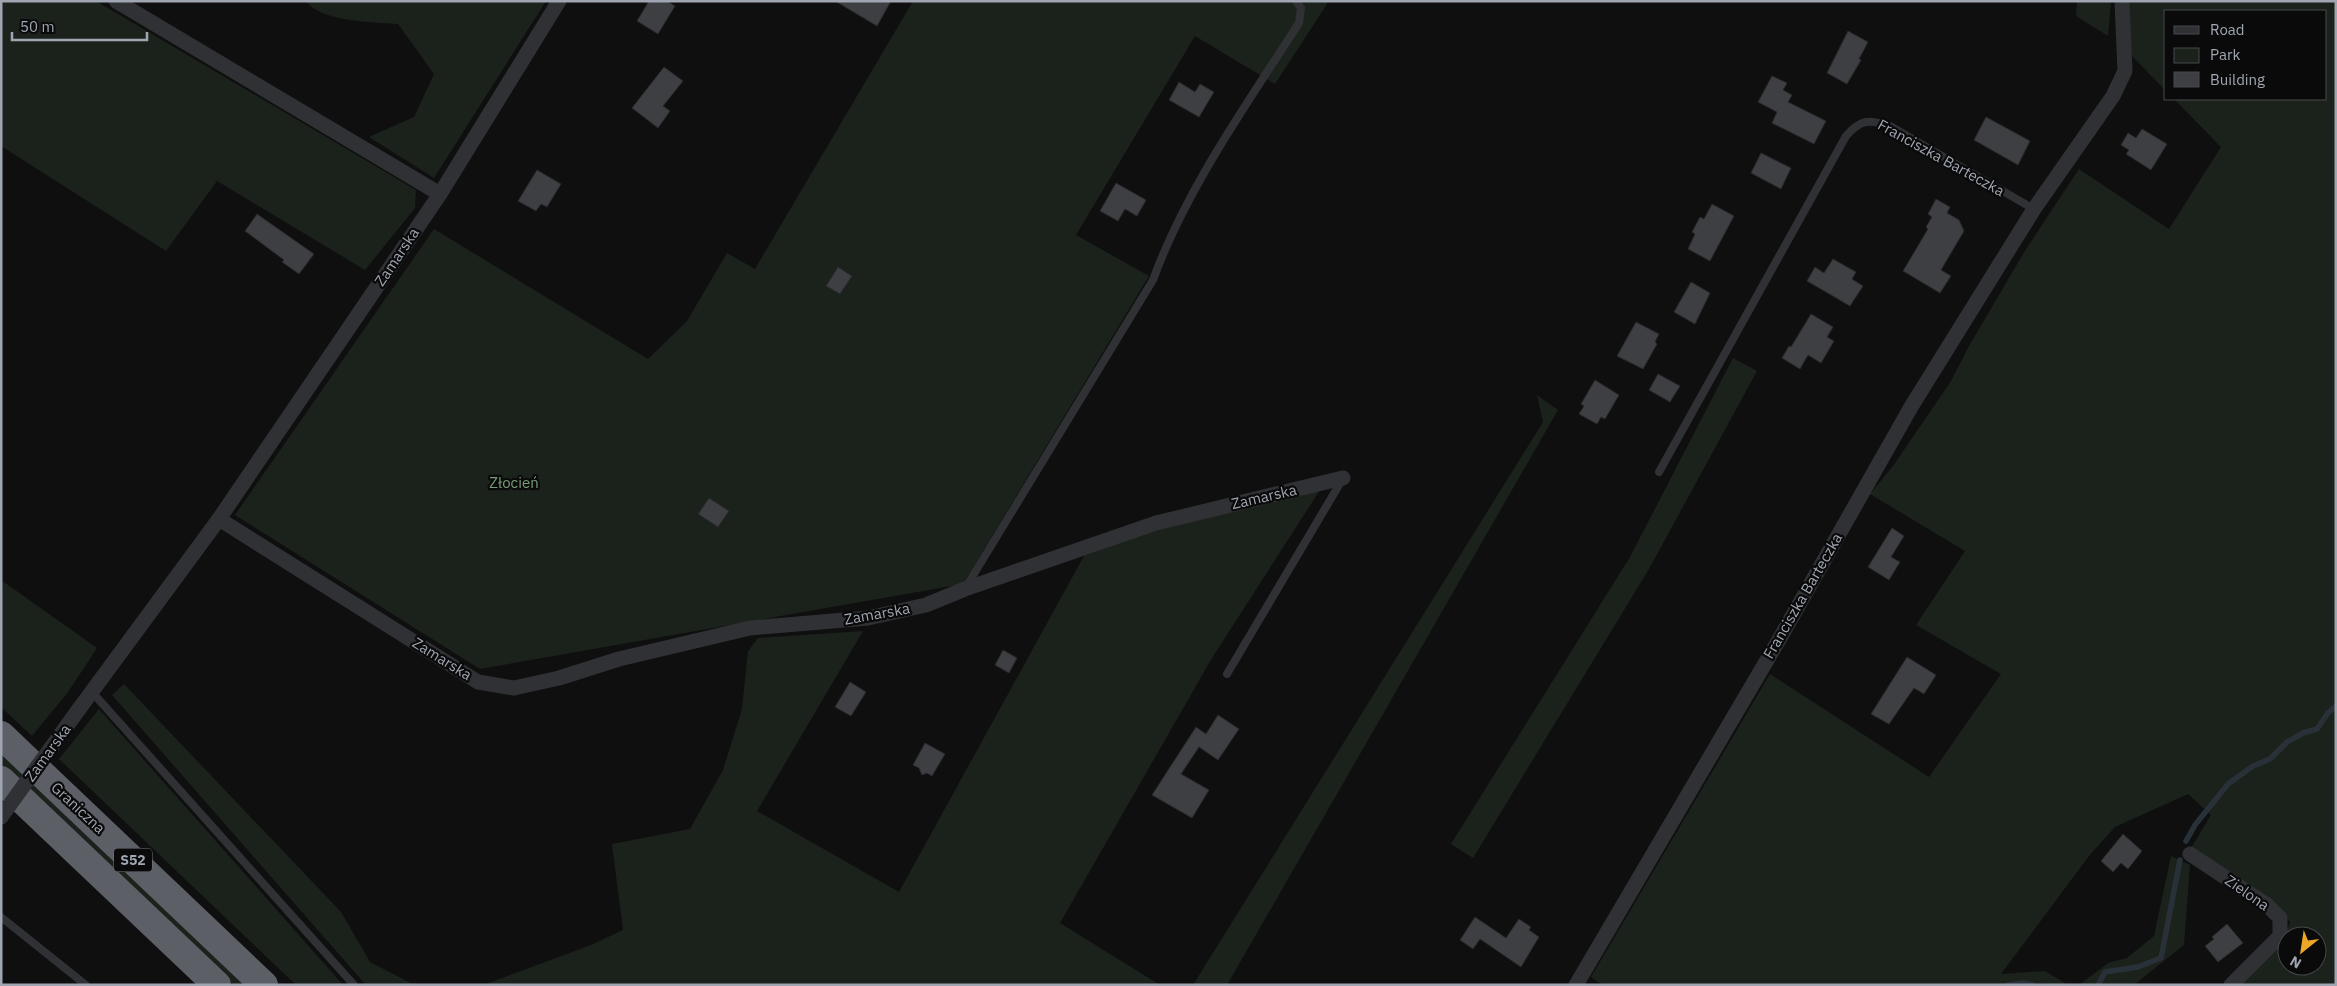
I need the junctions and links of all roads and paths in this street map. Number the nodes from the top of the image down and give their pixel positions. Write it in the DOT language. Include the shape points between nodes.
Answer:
graph roads {
  1 [pos="116,1"];
  2 [pos="559,1"];
  3 [pos="1296,1"];
  4 [pos="2122,1"];
  5 [pos="440,194"];
  6 [pos="2034,209"];
  7 [pos="1659,472"];
  8 [pos="1343,478"];
  9 [pos="219,519"];
  10 [pos="965,589"];
  11 [pos="1227,674"];
  12 [pos="92,692"];
  13 [pos="1,735"];
  14 [pos="1,780"];
  15 [pos="1,817"];
  16 [pos="2190,854"];
  17 [pos="1,917"];
  18 [pos="86,985"];
  19 [pos="217,985"];
  20 [pos="264,985"];
  21 [pos="354,985"];
  22 [pos="1576,985"];
  23 [pos="2230,985"];
  1 -- 5 [label="street"];
  2 -- 5 [label="street, Zamarska"];
  3 -- 10 [label="lane" via="1302,8 1299,23 1209,165 1167,242 1153,280"];
  4 -- 6 [label="street, Franciszka Barteczka" via="2125,70 2113,96"];
  5 -- 9 [label="street, Zamarska"];
  6 -- 7 [label="lane, Franciszka Barteczka" via="1890,126 1873,120 1856,125 1846,136"];
  6 -- 22 [label="street, Franciszka Barteczka" via="1878,462 1780,638"];
  8 -- 10 [label="street, Zamarska" via="1156,523"];
  8 -- 11 [label="lane, Zamarska"];
  9 -- 10 [label="street, Zamarska" via="478,682 514,688 750,628 868,618 926,605"];
  9 -- 12 [label="street, Zamarska"];
  12 -- 15 [label="street, Zamarska, bridge"];
  12 -- 21 [label="lane"];
  13 -- 20 [label="highway, Graniczna / S52"];
  14 -- 19 [label="highway, S52"];
  16 -- 23 [label="street, Zielona" via="2267,905 2280,918 2280,936"];
  17 -- 18 [label="lane"];
}
